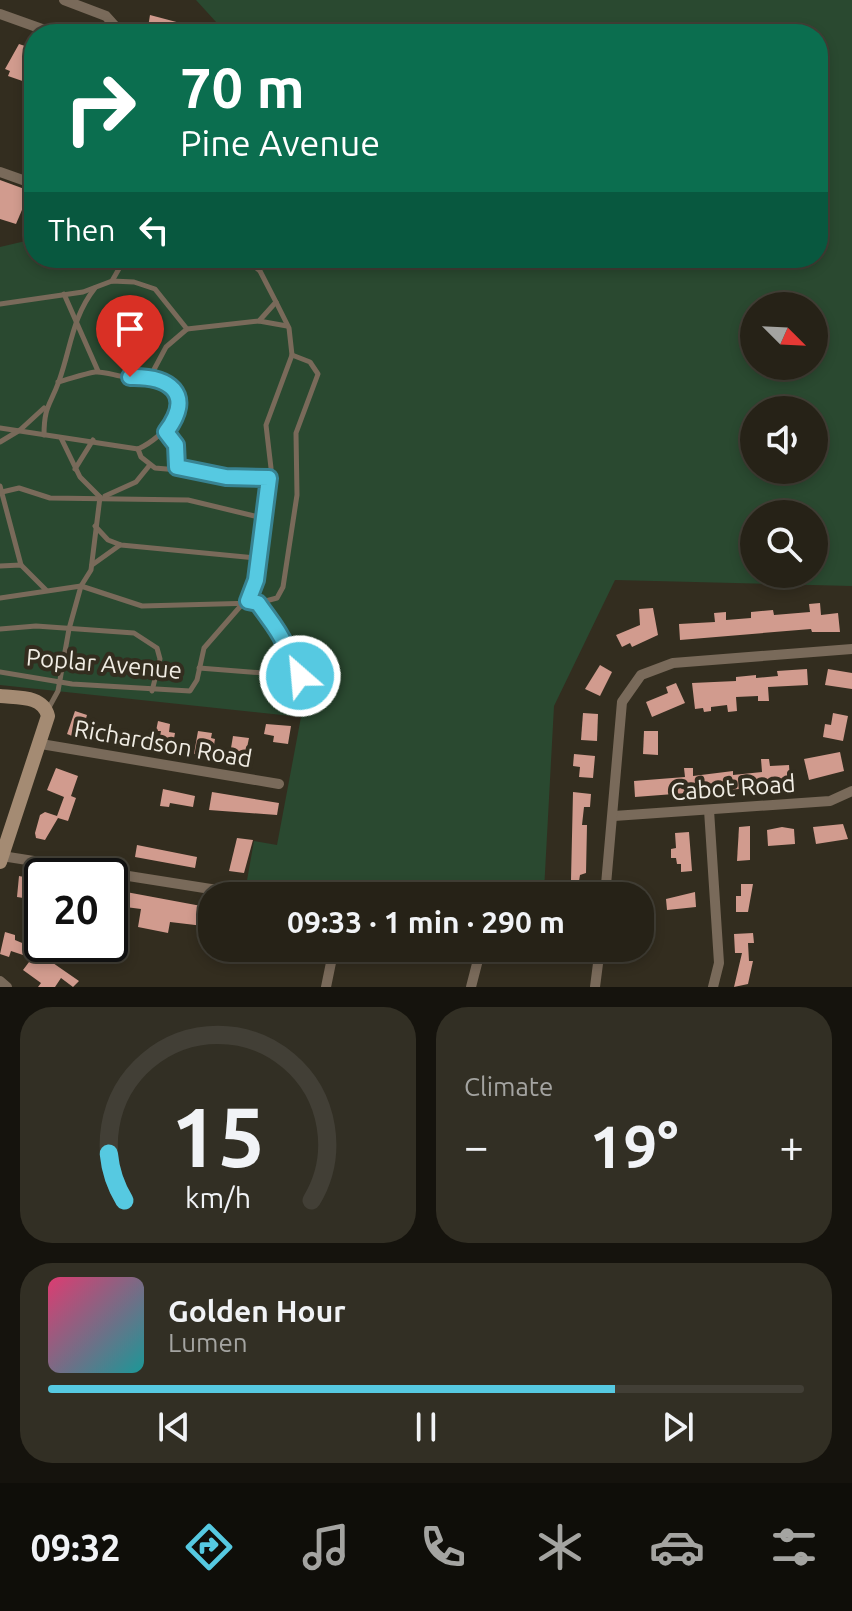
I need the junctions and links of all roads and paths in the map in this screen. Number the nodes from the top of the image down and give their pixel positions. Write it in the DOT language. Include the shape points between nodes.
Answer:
graph roads {
  1 [pos="64,0"];
  2 [pos="0,14"];
  3 [pos="28,24"];
  4 [pos="113,24"];
  5 [pos="0,172"];
  6 [pos="24,180"];
  7 [pos="119,268"];
  8 [pos="256,268"];
  9 [pos="112,281"];
  10 [pos="95,288"];
  11 [pos="64,294"];
  12 [pos="276,302"];
  13 [pos="0,304"];
  14 [pos="75,318"];
  15 [pos="259,321"];
  16 [pos="287,326"];
  17 [pos="187,329"];
  18 [pos="292,355"];
  19 [pos="98,371"];
  20 [pos="150,377"];
  21 [pos="58,382"];
  22 [pos="44,408"];
  23 [pos="0,428"];
  24 [pos="20,430"];
  25 [pos="166,432"];
  26 [pos="44,435"];
  27 [pos="61,438"];
  28 [pos="93,440"];
  29 [pos="0,442"];
  30 [pos="138,449"];
  31 [pos="149,466"];
  32 [pos="177,467"];
  33 [pos="75,469"];
  34 [pos="269,478"];
  35 [pos="1,489"];
  36 [pos="100,497"];
  37 [pos="263,518"];
  38 [pos="95,526"];
  39 [pos="121,545"];
  40 [pos="257,558"];
  41 [pos="21,565"];
  42 [pos="92,565"];
  43 [pos="0,566"];
  44 [pos="81,586"];
  45 [pos="46,590"];
  46 [pos="0,598"];
  47 [pos="248,601"];
  48 [pos="258,603"];
  49 [pos="0,629"];
  50 [pos="69,629"];
  51 [pos="852,649"];
  52 [pos="199,668"];
  53 [pos="0,672"];
  54 [pos="283,673"];
  55 [pos="300,676"];
  56 [pos="61,680"];
  57 [pos="152,691"];
  58 [pos="0,696"];
  59 [pos="47,711"];
  60 [pos="41,744"];
  61 [pos="279,784"];
  62 [pos="852,791"];
  63 [pos="709,810"];
  64 [pos="614,816"];
  65 [pos="1,859"];
  66 [pos="607,882"];
  67 [pos="198,888"];
  68 [pos="332,962"];
  69 [pos="477,962"];
  70 [pos="598,962"];
  71 [pos="0,981"];
  72 [pos="7,987"];
  73 [pos="326,987"];
  74 [pos="471,987"];
  75 [pos="595,987"];
  76 [pos="713,987"];
  1 -- 4 [label="street" via="106,16"];
  2 -- 3 [label="street"];
  5 -- 6 [label="street"];
  7 -- 9 [label="lane"];
  8 -- 12 [label="lane"];
  9 -- 10 [label="lane"];
  9 -- 17 [label="lane" via="155,289"];
  10 -- 11 [label="lane"];
  10 -- 14 [label="lane"];
  11 -- 13 [label="lane"];
  11 -- 14 [label="lane"];
  12 -- 15 [label="lane"];
  12 -- 16 [label="lane"];
  14 -- 19 [label="lane"];
  14 -- 21 [label="lane"];
  15 -- 16 [label="lane"];
  15 -- 17 [label="lane"];
  16 -- 18 [label="lane"];
  17 -- 20 [label="lane" via="166,347"];
  18 -- 34 [label="lane" via="266,425"];
  18 -- 48 [label="lane" via="310,362 318,374 296,433 297,495 283,587 277,598"];
  19 -- 20 [label="lane"];
  19 -- 21 [label="lane"];
  20 -- 25 [label="lane" via="164,380 176,393 173,422"];
  21 -- 22 [label="lane"];
  22 -- 24 [label="lane"];
  22 -- 26 [label="lane"];
  23 -- 24 [label="lane"];
  24 -- 26 [label="lane"];
  24 -- 29 [label="lane"];
  25 -- 30 [label="lane"];
  25 -- 32 [label="lane" via="176,445"];
  26 -- 27 [label="lane"];
  27 -- 28 [label="lane"];
  27 -- 33 [label="lane"];
  28 -- 30 [label="lane"];
  28 -- 33 [label="lane"];
  30 -- 31 [label="lane"];
  31 -- 32 [label="lane"];
  31 -- 36 [label="lane" via="136,482"];
  32 -- 34 [label="lane" via="226,477"];
  33 -- 36 [label="lane"];
  34 -- 37 [label="lane"];
  35 -- 36 [label="lane" via="19,488 50,498"];
  35 -- 41 [label="lane"];
  36 -- 37 [label="lane" via="188,500"];
  36 -- 38 [label="lane"];
  37 -- 40 [label="lane"];
  38 -- 39 [label="lane"];
  38 -- 42 [label="lane"];
  39 -- 40 [label="lane"];
  39 -- 42 [label="lane"];
  40 -- 47 [label="lane"];
  41 -- 43 [label="lane"];
  41 -- 45 [label="lane"];
  42 -- 44 [label="lane"];
  44 -- 45 [label="lane"];
  44 -- 47 [label="lane" via="142,606"];
  44 -- 50 [label="lane"];
  45 -- 46 [label="lane"];
  47 -- 48 [label="lane"];
  47 -- 52 [label="lane, Poplar Avenue" via="204,648"];
  48 -- 54 [label="lane" via="286,646 289,657"];
  49 -- 50 [label="lane"];
  50 -- 56 [label="lane"];
  50 -- 57 [label="lane" via="145,638 160,659"];
  51 -- 64 [label="street" via="673,663 641,675 619,710"];
  52 -- 54 [label="lane"];
  52 -- 57 [label="lane, Poplar Avenue" via="190,691"];
  53 -- 56 [label="lane, Poplar Avenue"];
  54 -- 55 [label="lane"];
  56 -- 57 [label="lane, Poplar Avenue"];
  56 -- 59 [label="lane"];
  58 -- 59 [label="street" via="37,701"];
  59 -- 60 [label="street"];
  60 -- 61 [label="street, Richardson Road"];
  60 -- 65 [label="street"];
  62 -- 63 [label="street, Cabot Road" via="830,801"];
  63 -- 64 [label="street, Cabot Road"];
  63 -- 76 [label="street" via="719,963"];
  64 -- 66 [label="street"];
  65 -- 67 [label="street"];
  68 -- 73 [label="street"];
  69 -- 74 [label="street"];
  70 -- 75 [label="street"];
  71 -- 72 [label="street"];
}
